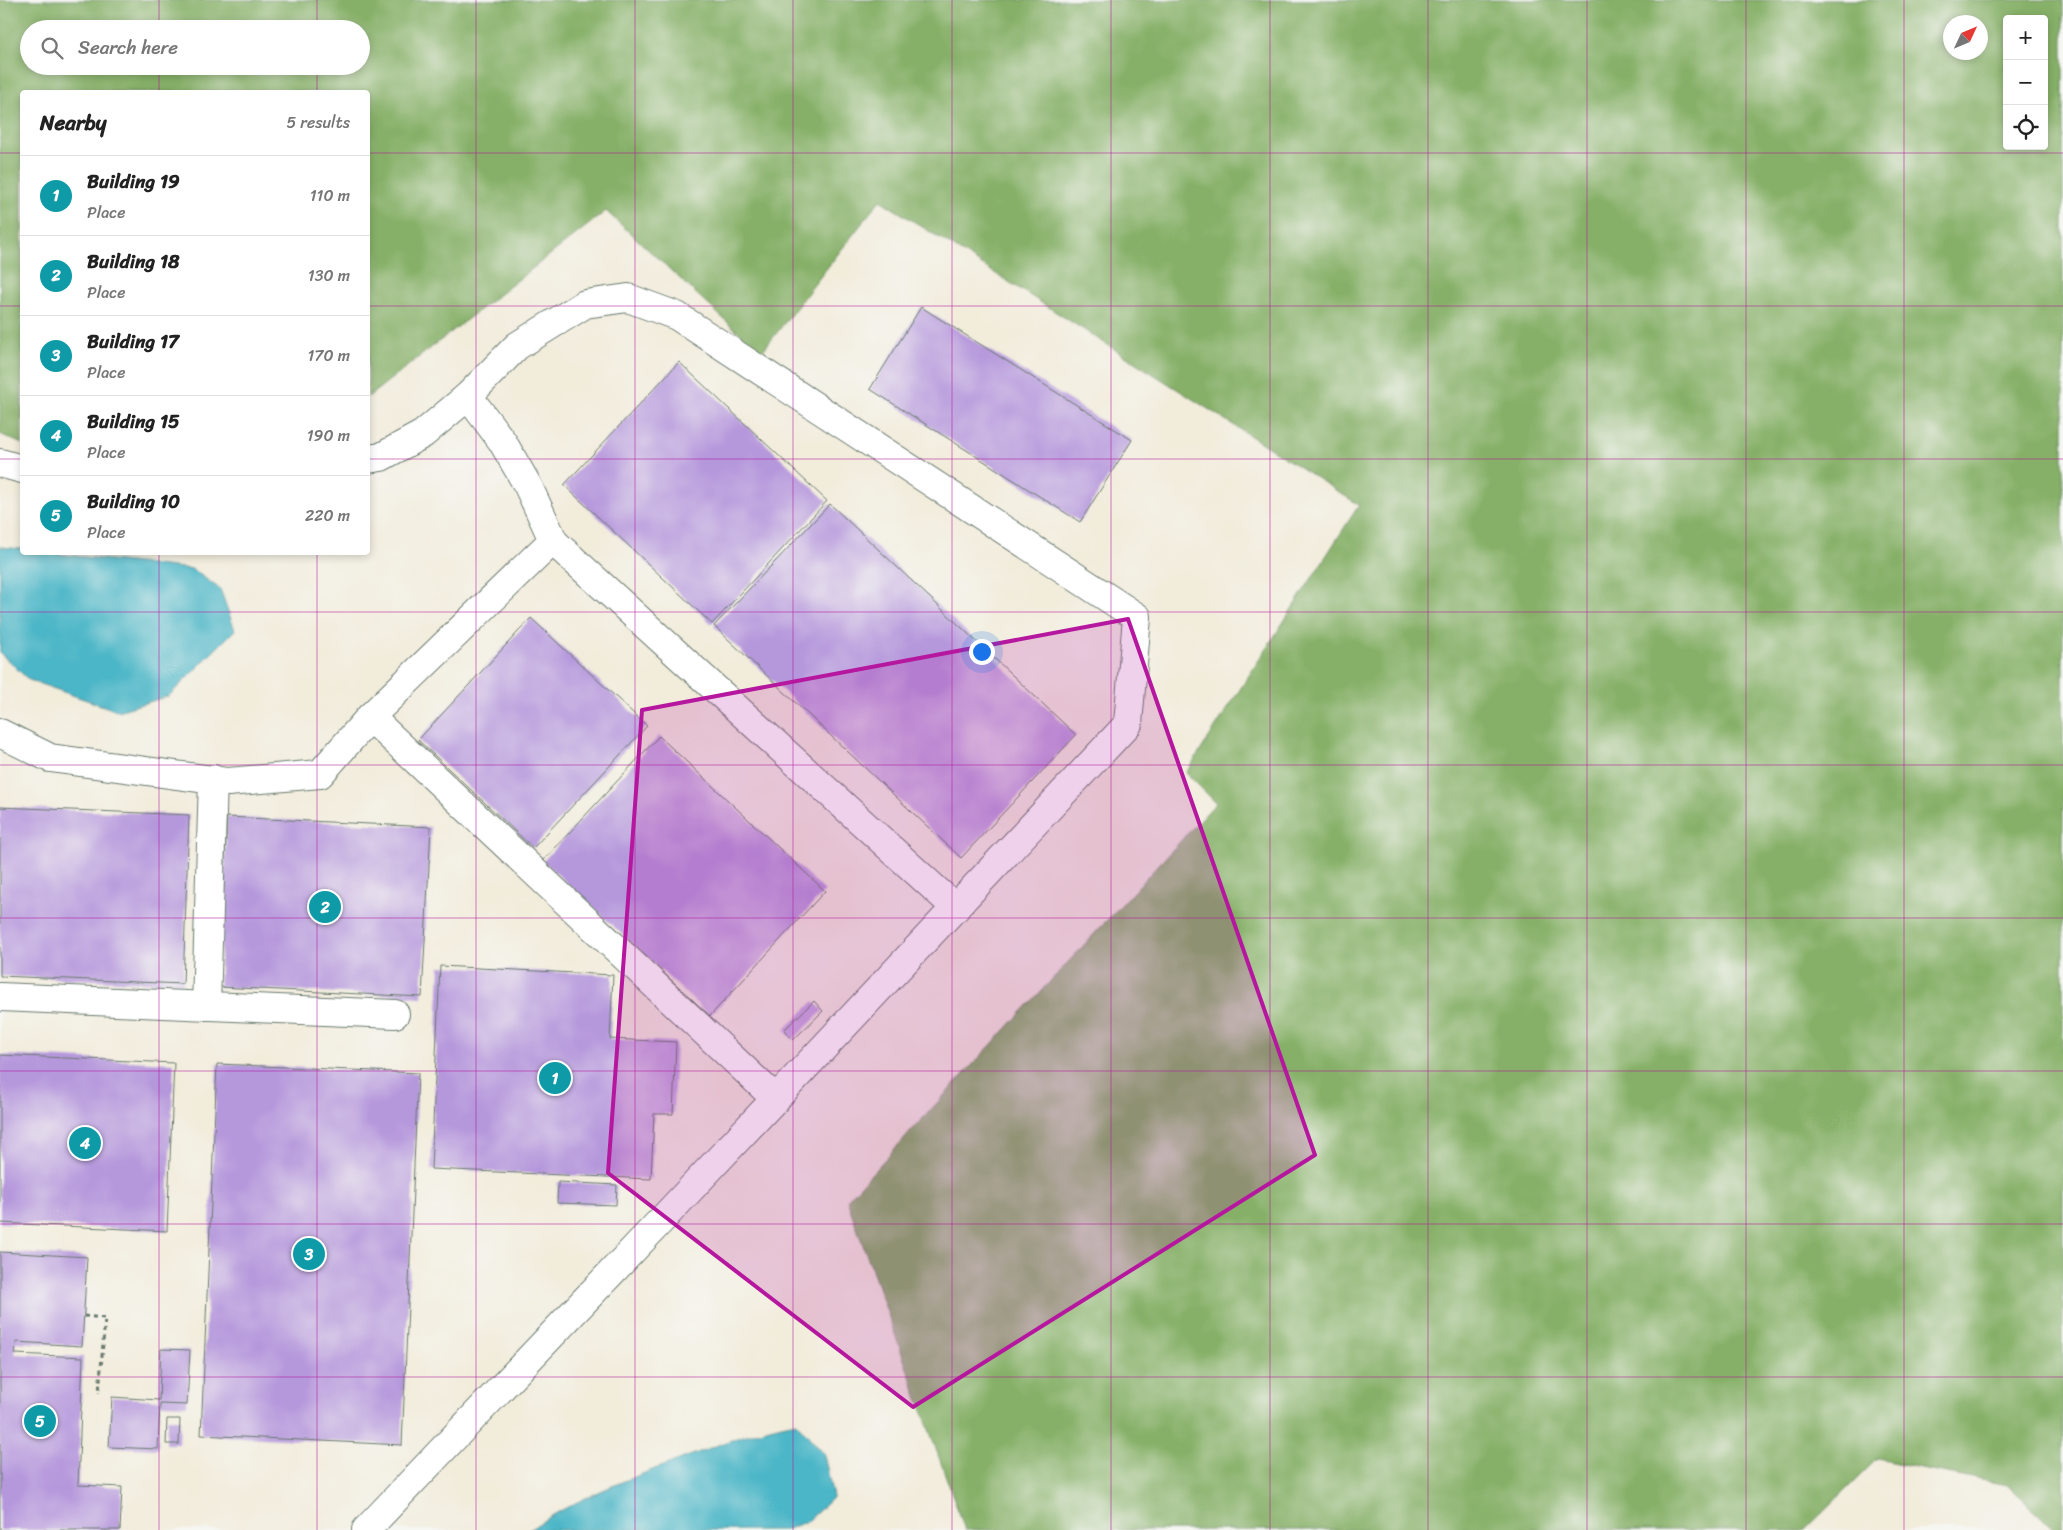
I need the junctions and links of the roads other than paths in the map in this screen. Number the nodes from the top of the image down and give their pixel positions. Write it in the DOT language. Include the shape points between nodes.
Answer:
graph roads {
  1 [pos="468,396"];
  2 [pos="370,459"];
  3 [pos="0,463"];
  4 [pos="20,468"];
  5 [pos="554,542"];
  6 [pos="370,717"];
  7 [pos="0,733"];
  8 [pos="213,779"];
  9 [pos="956,908"];
  10 [pos="0,997"];
  11 [pos="206,1006"];
  12 [pos="395,1014"];
  13 [pos="776,1099"];
  14 [pos="366,1530"];
  1 -- 2 [label="lane" via="423,434 381,457"];
  1 -- 5 [label="lane" via="502,441 528,486"];
  1 -- 9 [label="lane" via="517,346 585,304 628,298 677,316 1137,617 1128,724"];
  3 -- 4 [label="lane"];
  5 -- 6 [label="lane"];
  5 -- 9 [label="lane"];
  6 -- 8 [label="lane" via="320,774 228,782"];
  6 -- 13 [label="lane"];
  7 -- 8 [label="lane" via="50,758"];
  8 -- 11 [label="lane"];
  9 -- 13 [label="lane"];
  10 -- 11 [label="lane"];
  11 -- 12 [label="lane"];
  13 -- 14 [label="lane"];
}
